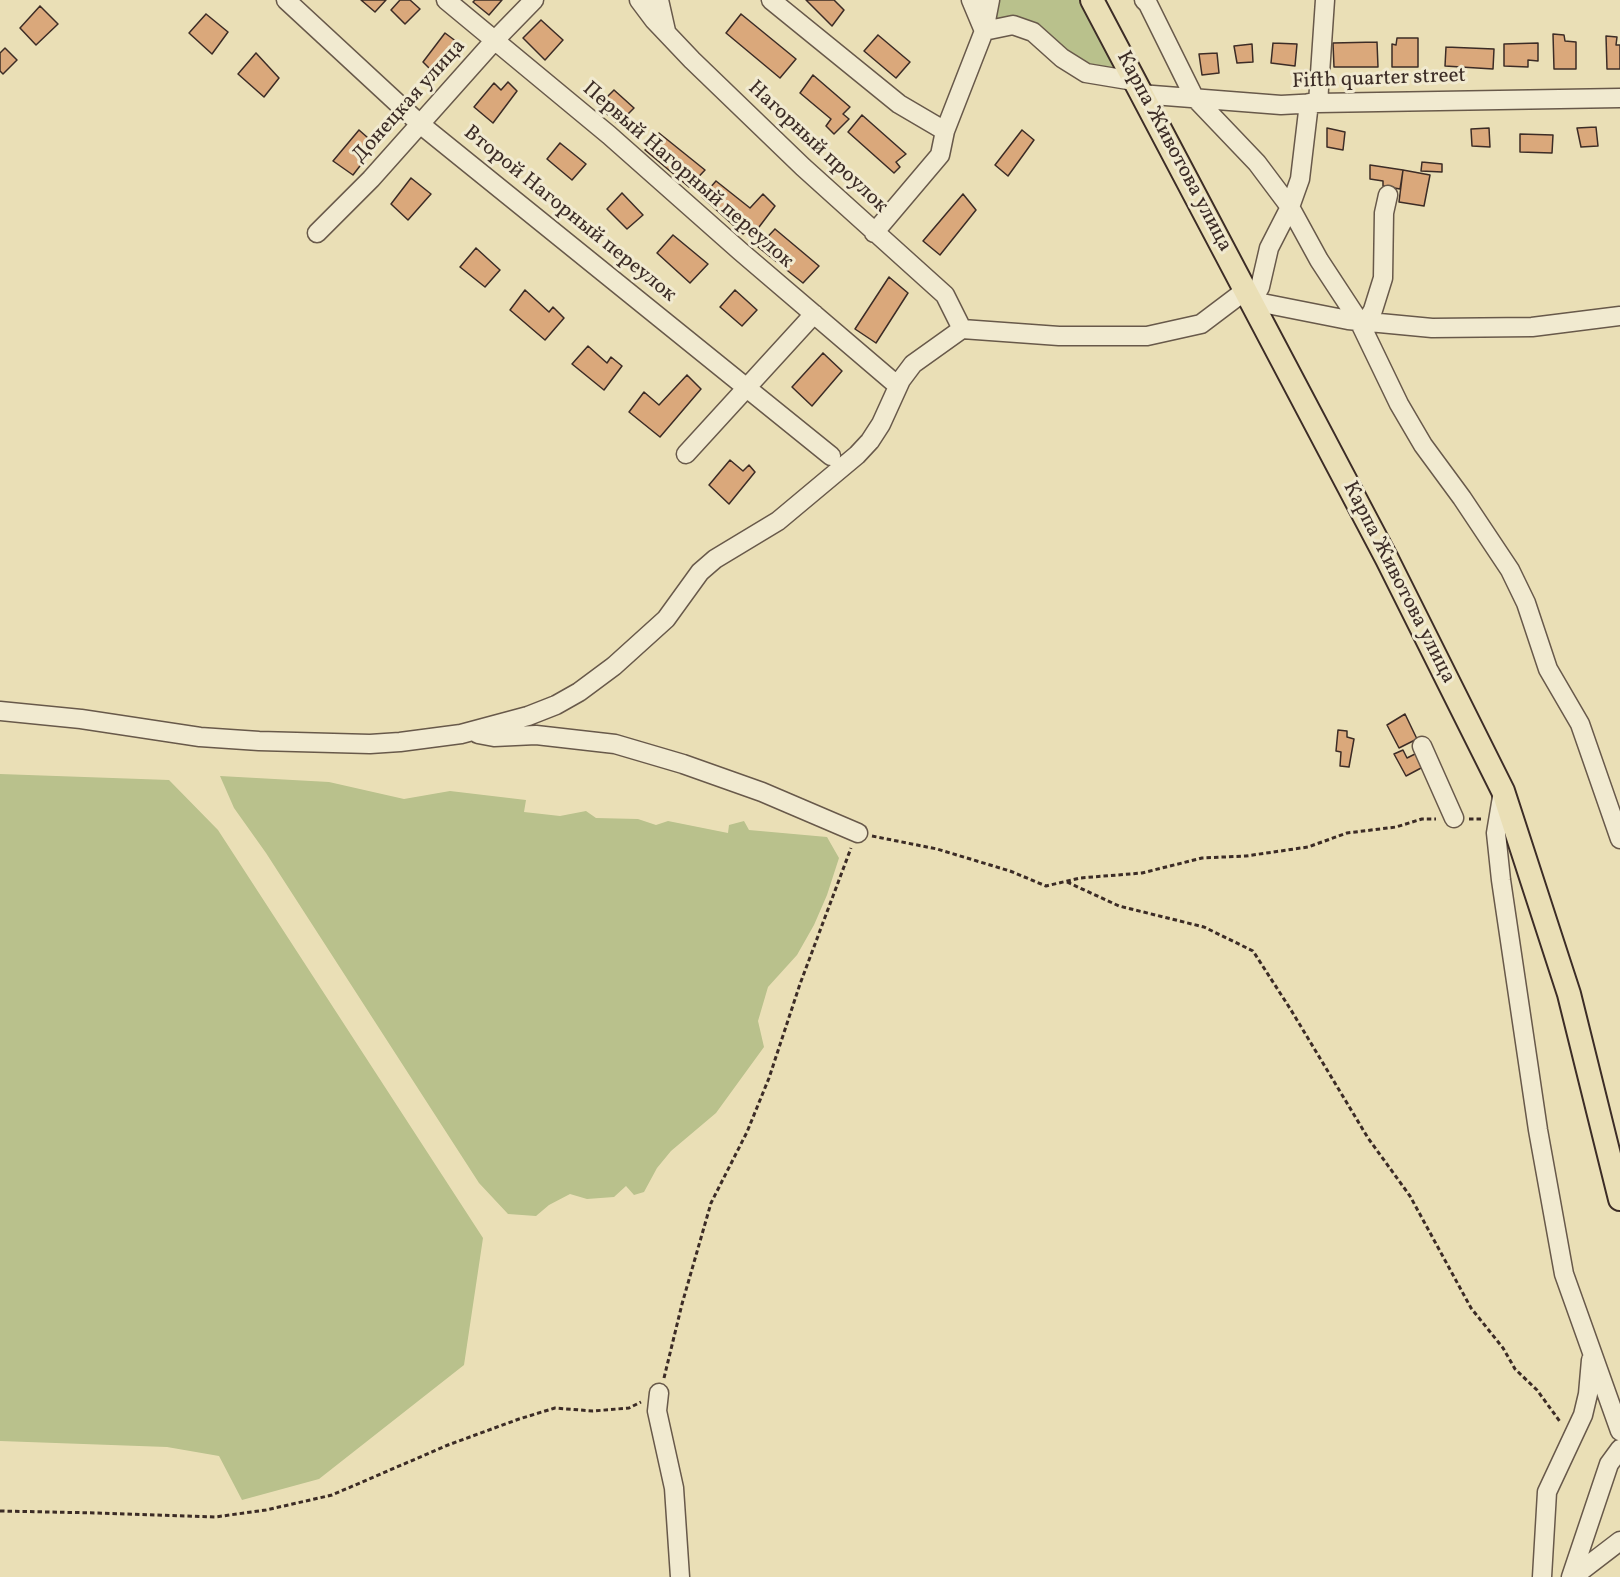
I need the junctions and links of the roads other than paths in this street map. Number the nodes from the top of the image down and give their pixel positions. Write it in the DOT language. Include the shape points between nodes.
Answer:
graph roads {
  1 [pos="286,0"];
  2 [pos="446,0"];
  3 [pos="534,0"];
  4 [pos="639,0"];
  5 [pos="659,0"];
  6 [pos="771,0"];
  7 [pos="971,0"];
  8 [pos="990,0"];
  9 [pos="1092,0"];
  10 [pos="1144,0"];
  11 [pos="1325,0"];
  12 [pos="984,30"];
  13 [pos="666,33"];
  14 [pos="494,42"];
  15 [pos="1137,87"];
  16 [pos="1194,97"];
  17 [pos="1620,98"];
  18 [pos="1314,103"];
  19 [pos="420,124"];
  20 [pos="945,131"];
  21 [pos="1388,195"];
  22 [pos="1290,207"];
  23 [pos="317,232"];
  24 [pos="874,233"];
  25 [pos="1249,295"];
  26 [pos="814,314"];
  27 [pos="1620,316"];
  28 [pos="1362,322"];
  29 [pos="962,329"];
  30 [pos="898,386"];
  31 [pos="747,388"];
  32 [pos="686,454"];
  33 [pos="831,456"];
  34 [pos="0,711"];
  35 [pos="468,732"];
  36 [pos="1422,746"];
  37 [pos="1503,791"];
  38 [pos="1454,818"];
  39 [pos="858,833"];
  40 [pos="1620,839"];
  41 [pos="1620,1199"];
  42 [pos="1591,1352"];
  43 [pos="659,1393"];
  44 [pos="1620,1431"];
  45 [pos="1620,1449"];
  46 [pos="1620,1540"];
  47 [pos="680,1577"];
  48 [pos="1542,1577"];
  49 [pos="1572,1577"];
  1 -- 19 [label="street, Второй Нагорный переулок"];
  2 -- 14 [label="street, Первый Нагорный переулок"];
  3 -- 14 [label="street, Донецкая улица"];
  4 -- 13 [label="street, Нагорный проулок"];
  5 -- 13 [label="street"];
  6 -- 20 [label="street" via="899,104"];
  7 -- 12 [label="street"];
  8 -- 12 [label="street"];
  9 -- 15 [label="main road, Карпа Животова улица"];
  10 -- 16 [label="street"];
  11 -- 18 [label="street"];
  12 -- 15 [label="street, Fifth quarter street" via="1013,25 1033,32 1062,58 1086,72"];
  12 -- 20 [label="street"];
  13 -- 24 [label="street, Нагорный проулок"];
  14 -- 19 [label="street, Донецкая улица"];
  14 -- 26 [label="street, Первый Нагорный переулок" via="609,135"];
  15 -- 16 [label="street, Fifth quarter street"];
  15 -- 25 [label="main road, Карпа Животова улица"];
  16 -- 18 [label="street, Fifth quarter street" via="1281,105"];
  16 -- 22 [label="street" via="1257,163"];
  17 -- 18 [label="street, Fifth quarter street"];
  18 -- 22 [label="street" via="1300,180"];
  19 -- 23 [label="street, Донецкая улица"];
  19 -- 31 [label="street, Второй Нагорный переулок"];
  20 -- 24 [label="street" via="939,155"];
  21 -- 28 [label="street" via="1383,278 1373,310"];
  22 -- 25 [label="street" via="1269,248 1260,288"];
  22 -- 28 [label="street" via="1319,260"];
  24 -- 29 [label="street, Нагорный проулок" via="945,295"];
  25 -- 28 [label="street"];
  25 -- 29 [label="street" via="1201,324 1147,336 1059,336"];
  25 -- 37 [label="main road, Карпа Животова улица"];
  26 -- 30 [label="street, Первый Нагорный переулок"];
  26 -- 31 [label="street"];
  27 -- 28 [label="street" via="1532,327 1432,328"];
  28 -- 40 [label="street" via="1399,404 1423,445 1510,570 1526,603 1548,669 1580,724"];
  29 -- 30 [label="street" via="913,363"];
  30 -- 35 [label="street" via="881,424 856,455 778,521 700,572 666,619 614,666 556,705"];
  31 -- 32 [label="street"];
  31 -- 33 [label="street, Второй Нагорный переулок"];
  34 -- 35 [label="street" via="259,741 370,744"];
  35 -- 39 [label="street" via="615,744 762,792"];
  36 -- 38 [label="street"];
  37 -- 41 [label="main road, Карпа Животова улица" via="1569,994"];
  37 -- 42 [label="street" via="1496,832 1501,880 1540,1142 1564,1274"];
  42 -- 44 [label="street"];
  42 -- 48 [label="street" via="1582,1415 1547,1492"];
  43 -- 47 [label="street" via="657,1411 674,1488"];
  45 -- 49 [label="street" via="1609,1464"];
  46 -- 49 [label="street"];
}
